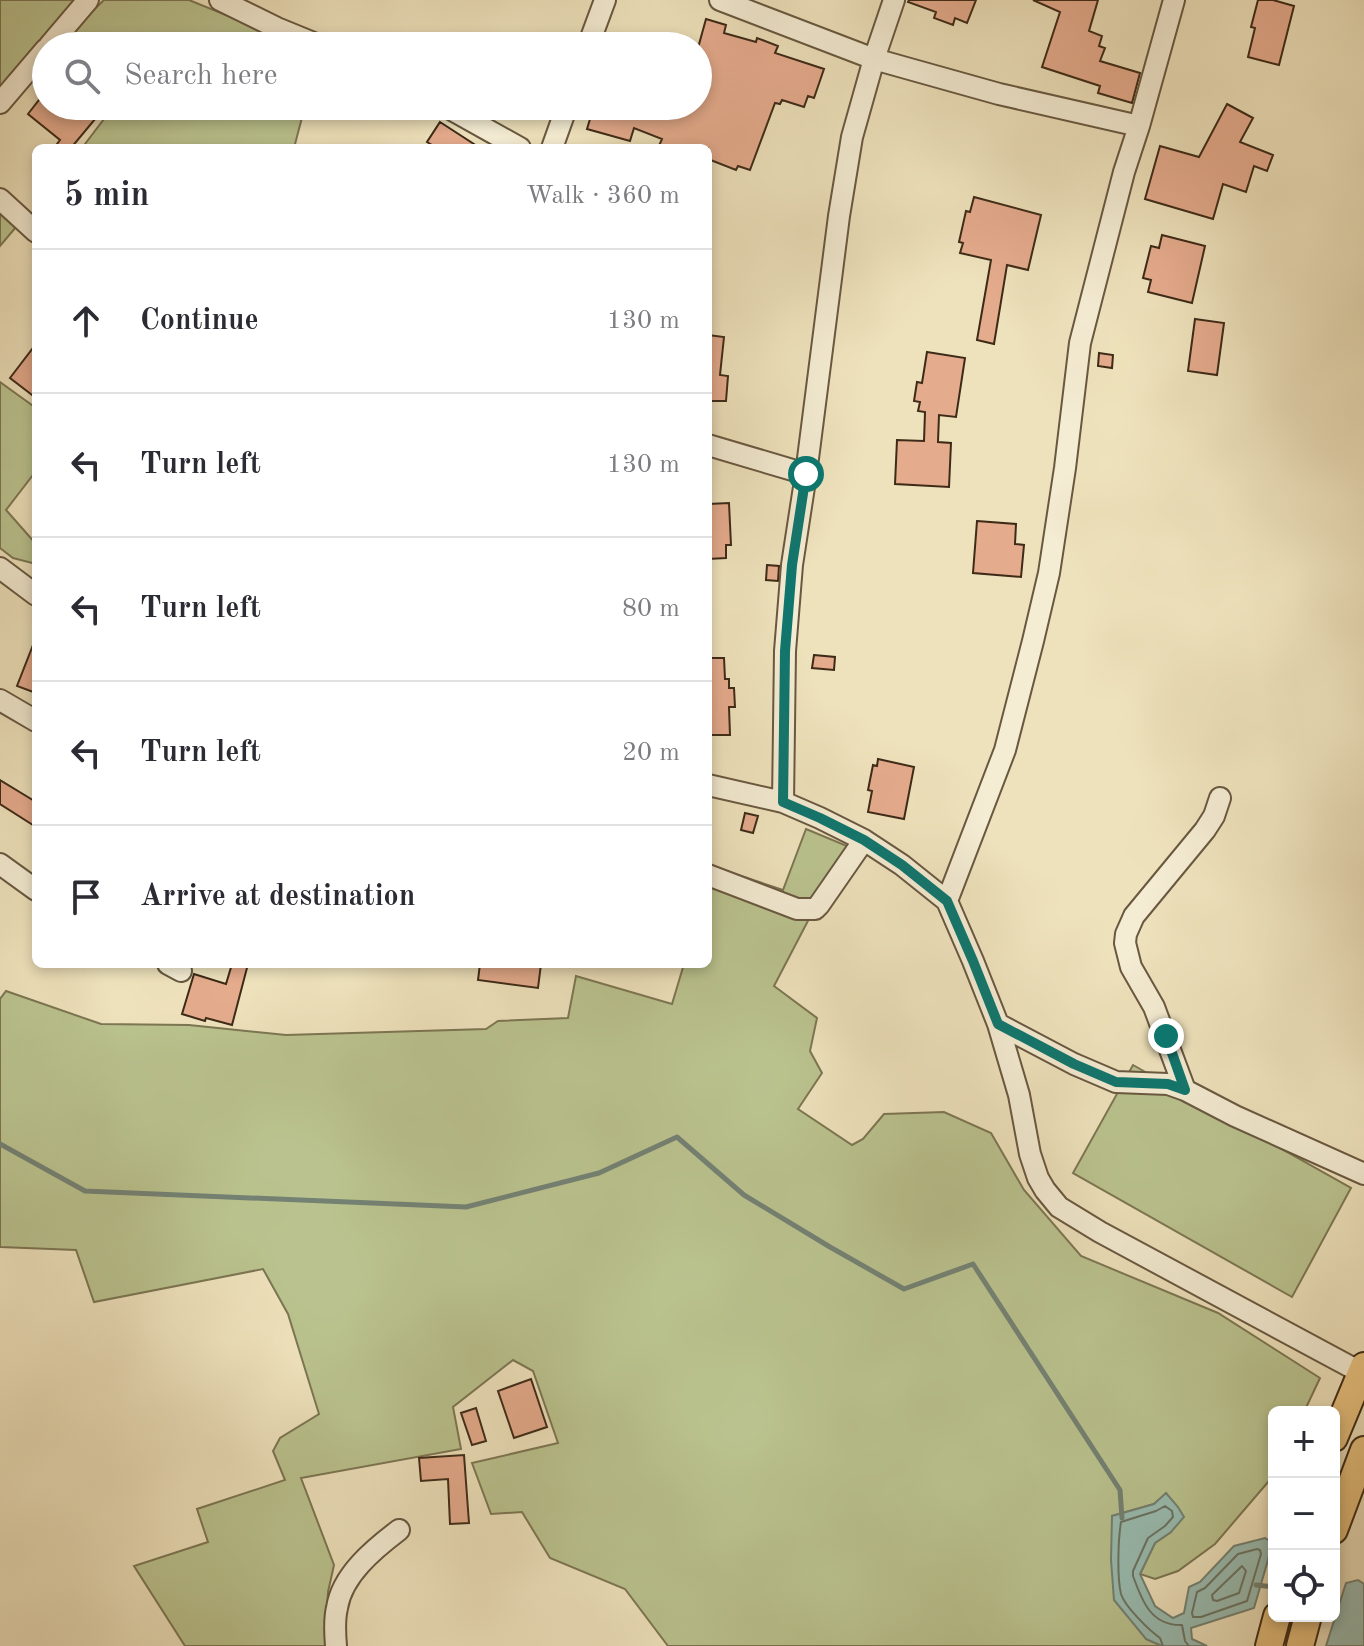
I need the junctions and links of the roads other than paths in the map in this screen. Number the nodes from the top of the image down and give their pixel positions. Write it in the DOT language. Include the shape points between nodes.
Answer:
graph roads {
  1 [pos="88,0"];
  2 [pos="605,0"];
  3 [pos="720,0"];
  4 [pos="894,0"];
  5 [pos="1174,0"];
  6 [pos="235,3"];
  7 [pos="61,32"];
  8 [pos="293,32"];
  9 [pos="593,32"];
  10 [pos="874,59"];
  11 [pos="32,66"];
  12 [pos="0,103"];
  13 [pos="470,120"];
  14 [pos="562,120"];
  15 [pos="1139,126"];
  16 [pos="513,144"];
  17 [pos="553,144"];
  18 [pos="0,199"];
  19 [pos="32,228"];
  20 [pos="712,446"];
  21 [pos="806,474"];
  22 [pos="0,568"];
  23 [pos="32,586"];
  24 [pos="0,700"];
  25 [pos="32,719"];
  26 [pos="712,786"];
  27 [pos="1220,798"];
  28 [pos="783,802"];
  29 [pos="864,840"];
  30 [pos="0,864"];
  31 [pos="712,877"];
  32 [pos="32,887"];
  33 [pos="947,901"];
  34 [pos="998,1024"];
  35 [pos="1185,1090"];
  36 [pos="1364,1174"];
  37 [pos="1362,1369"];
  38 [pos="1340,1423"];
  39 [pos="1364,1450"];
  40 [pos="1340,1514"];
  41 [pos="399,1530"];
  42 [pos="1275,1622"];
  43 [pos="1306,1622"];
  44 [pos="336,1646"];
  45 [pos="1269,1646"];
  46 [pos="1300,1646"];
  1 -- 7 [label="street"];
  2 -- 9 [label="street"];
  3 -- 10 [label="street"];
  4 -- 10 [label="street"];
  5 -- 15 [label="street"];
  6 -- 8 [label="street"];
  10 -- 15 [label="street"];
  10 -- 21 [label="street" via="852,137 839,216"];
  11 -- 12 [label="street"];
  13 -- 16 [label="street"];
  14 -- 17 [label="street"];
  15 -- 33 [label="street" via="1080,343 1051,558 1033,641 1005,750"];
  18 -- 19 [label="street"];
  20 -- 21 [label="street"];
  21 -- 28 [label="street" via="785,651"];
  22 -- 23 [label="street"];
  24 -- 25 [label="street"];
  26 -- 28 [label="street"];
  27 -- 35 [label="street" via="1205,830 1134,916 1126,934 1131,967 1154,1007"];
  28 -- 29 [label="street"];
  29 -- 31 [label="street" via="815,909 797,909"];
  29 -- 33 [label="street"];
  30 -- 32 [label="street"];
  33 -- 34 [label="street"];
  34 -- 35 [label="street" via="1116,1082 1168,1084"];
  34 -- 37 [label="street" via="1038,1178 1059,1207"];
  35 -- 36 [label="street"];
  37 -- 38 [label="main road"];
  39 -- 40 [label="main road"];
  41 -- 44 [label="street" via="345,1585 337,1607"];
  42 -- 45 [label="main road"];
  43 -- 46 [label="main road"];
}
